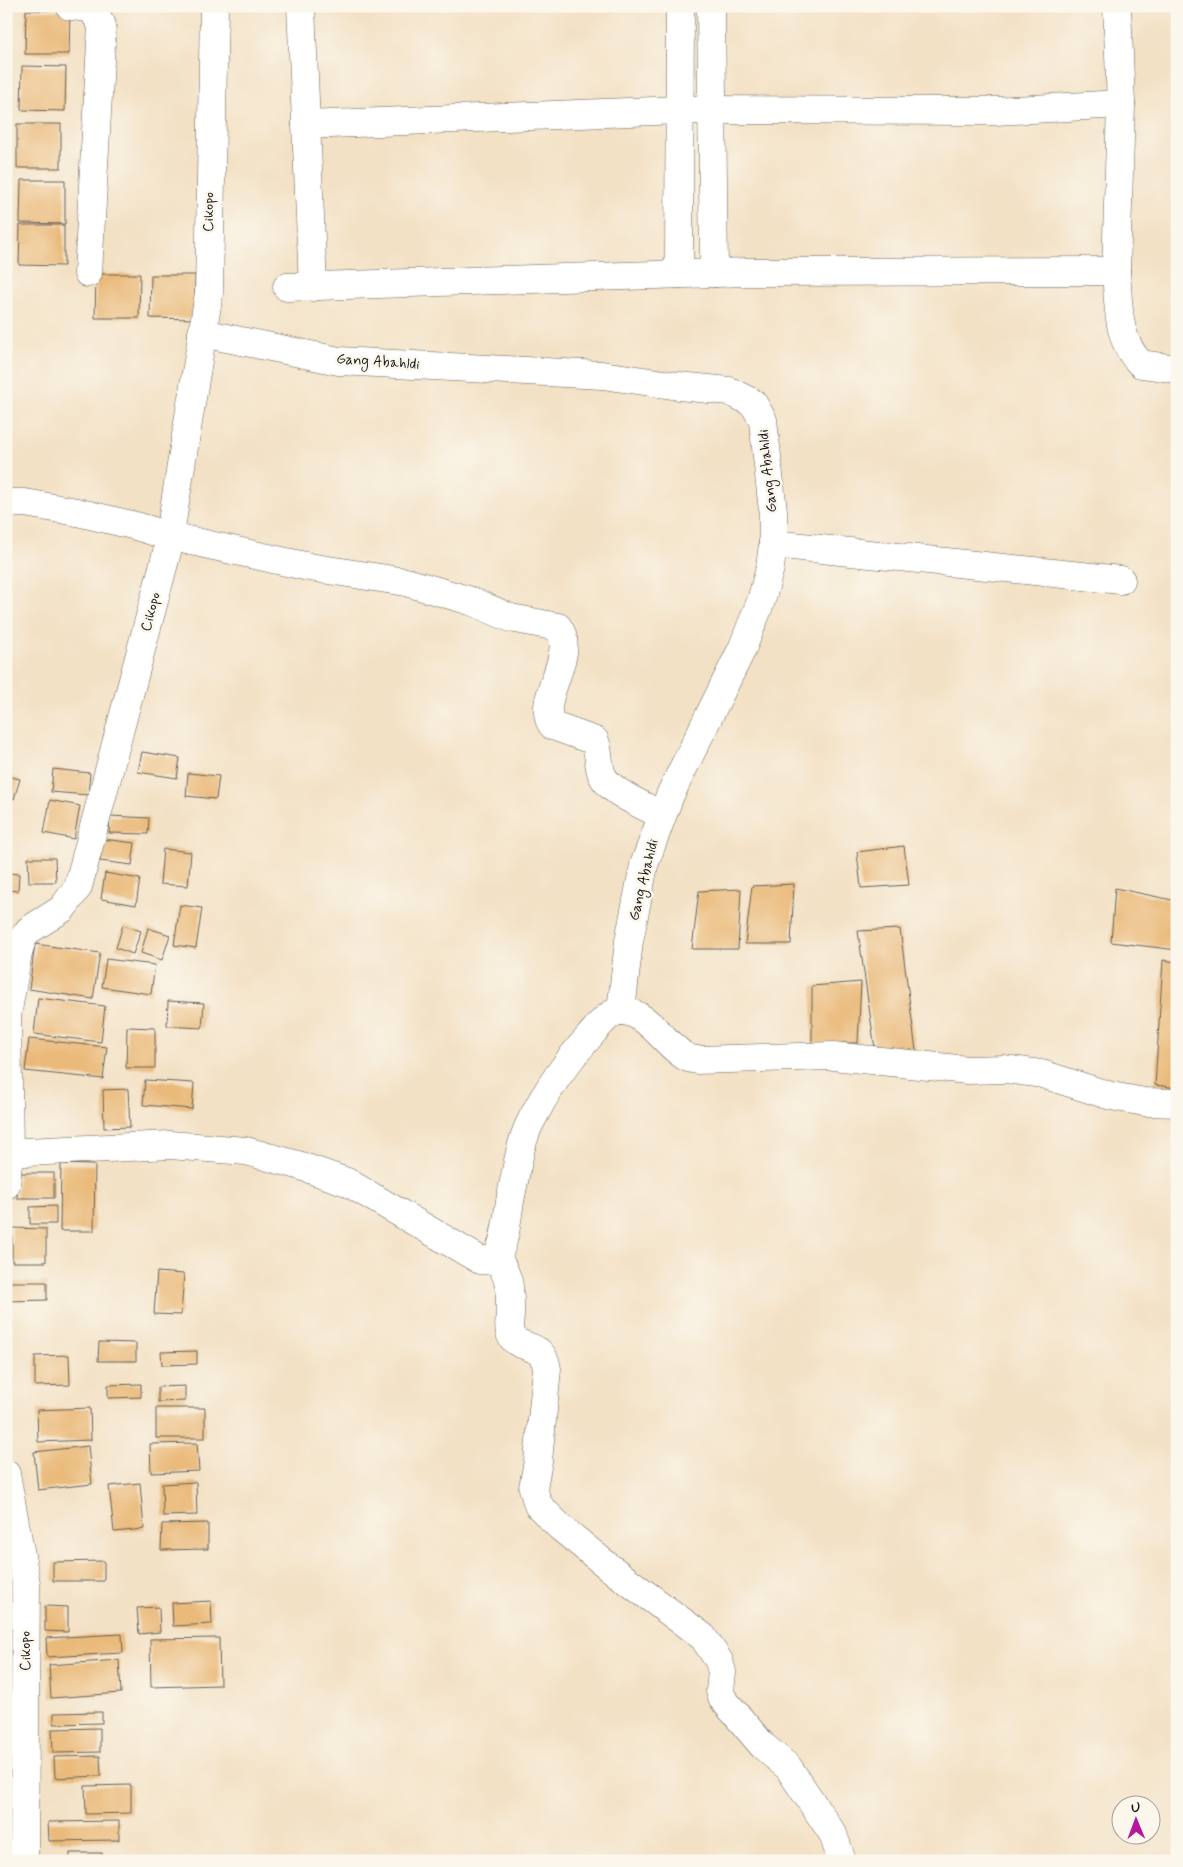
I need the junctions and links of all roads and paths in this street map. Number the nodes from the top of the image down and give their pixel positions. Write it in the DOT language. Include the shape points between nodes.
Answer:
graph roads {
  1 [pos="214,6"];
  2 [pos="301,6"];
  3 [pos="680,6"];
  4 [pos="711,6"];
  5 [pos="1117,6"];
  6 [pos="84,7"];
  7 [pos="1121,104"];
  8 [pos="679,110"];
  9 [pos="712,111"];
  10 [pos="306,125"];
  11 [pos="1116,271"];
  12 [pos="88,273"];
  13 [pos="714,273"];
  14 [pos="680,274"];
  15 [pos="202,333"];
  16 [pos="1177,369"];
  17 [pos="6,503"];
  18 [pos="169,536"];
  19 [pos="773,544"];
  20 [pos="1121,580"];
  21 [pos="662,815"];
  22 [pos="14,936"];
  23 [pos="621,1011"];
  24 [pos="1177,1103"];
  25 [pos="8,1153"];
  26 [pos="6,1185"];
  27 [pos="497,1257"];
  28 [pos="6,1474"];
  29 [pos="16,1583"];
  30 [pos="24,1861"];
  31 [pos="842,1861"];
  1 -- 15 [label="street, Cikopo" via="209,293"];
  2 -- 10 [label="street"];
  3 -- 8 [label="street"];
  4 -- 9 [label="street"];
  5 -- 7 [label="street"];
  6 -- 12 [label="street" via="102,24"];
  7 -- 9 [label="street" via="995,111"];
  7 -- 11 [label="street"];
  8 -- 9 [label="street"];
  8 -- 10 [label="street"];
  8 -- 14 [label="street"];
  9 -- 13 [label="street"];
  10 -- 14 [label="street" via="300,287"];
  11 -- 13 [label="street"];
  11 -- 16 [label="street" via="1122,333 1129,350 1141,364"];
  13 -- 14 [label="street"];
  15 -- 18 [label="street, Cikopo"];
  15 -- 19 [label="street, Gang Abahldi" via="339,361 602,375 729,390 753,403 763,420 773,511"];
  17 -- 18 [label="street" via="78,512"];
  18 -- 21 [label="street" via="309,568 406,582 471,601 511,618 558,628 564,643 547,711 548,721 553,726 595,741 601,773 606,781 616,790"];
  18 -- 22 [label="street, Cikopo" via="78,887 62,909"];
  19 -- 20 [label="street"];
  19 -- 21 [label="street, Gang Abahldi" via="761,601 742,649"];
  21 -- 23 [label="street, Gang Abahldi" via="644,865 629,941"];
  22 -- 25 [label="street, Cikopo" via="17,958 7,1016"];
  23 -- 24 [label="street" via="634,1014 686,1057 696,1060 833,1056 967,1070 1005,1069 1042,1074 1111,1096"];
  23 -- 27 [label="street" via="611,1014 578,1049 530,1122 520,1153 503,1244"];
  25 -- 26 [label="street, Cikopo"];
  25 -- 27 [label="street" via="170,1145 246,1151 347,1182 480,1260"];
  27 -- 31 [label="street" via="508,1276 510,1333 516,1342 534,1348 544,1356 548,1369 534,1488 538,1505 609,1567 703,1637 719,1661 722,1698 763,1746 788,1767 834,1834"];
  28 -- 29 [label="street, Cikopo"];
  29 -- 30 [label="street, Cikopo"];
}
